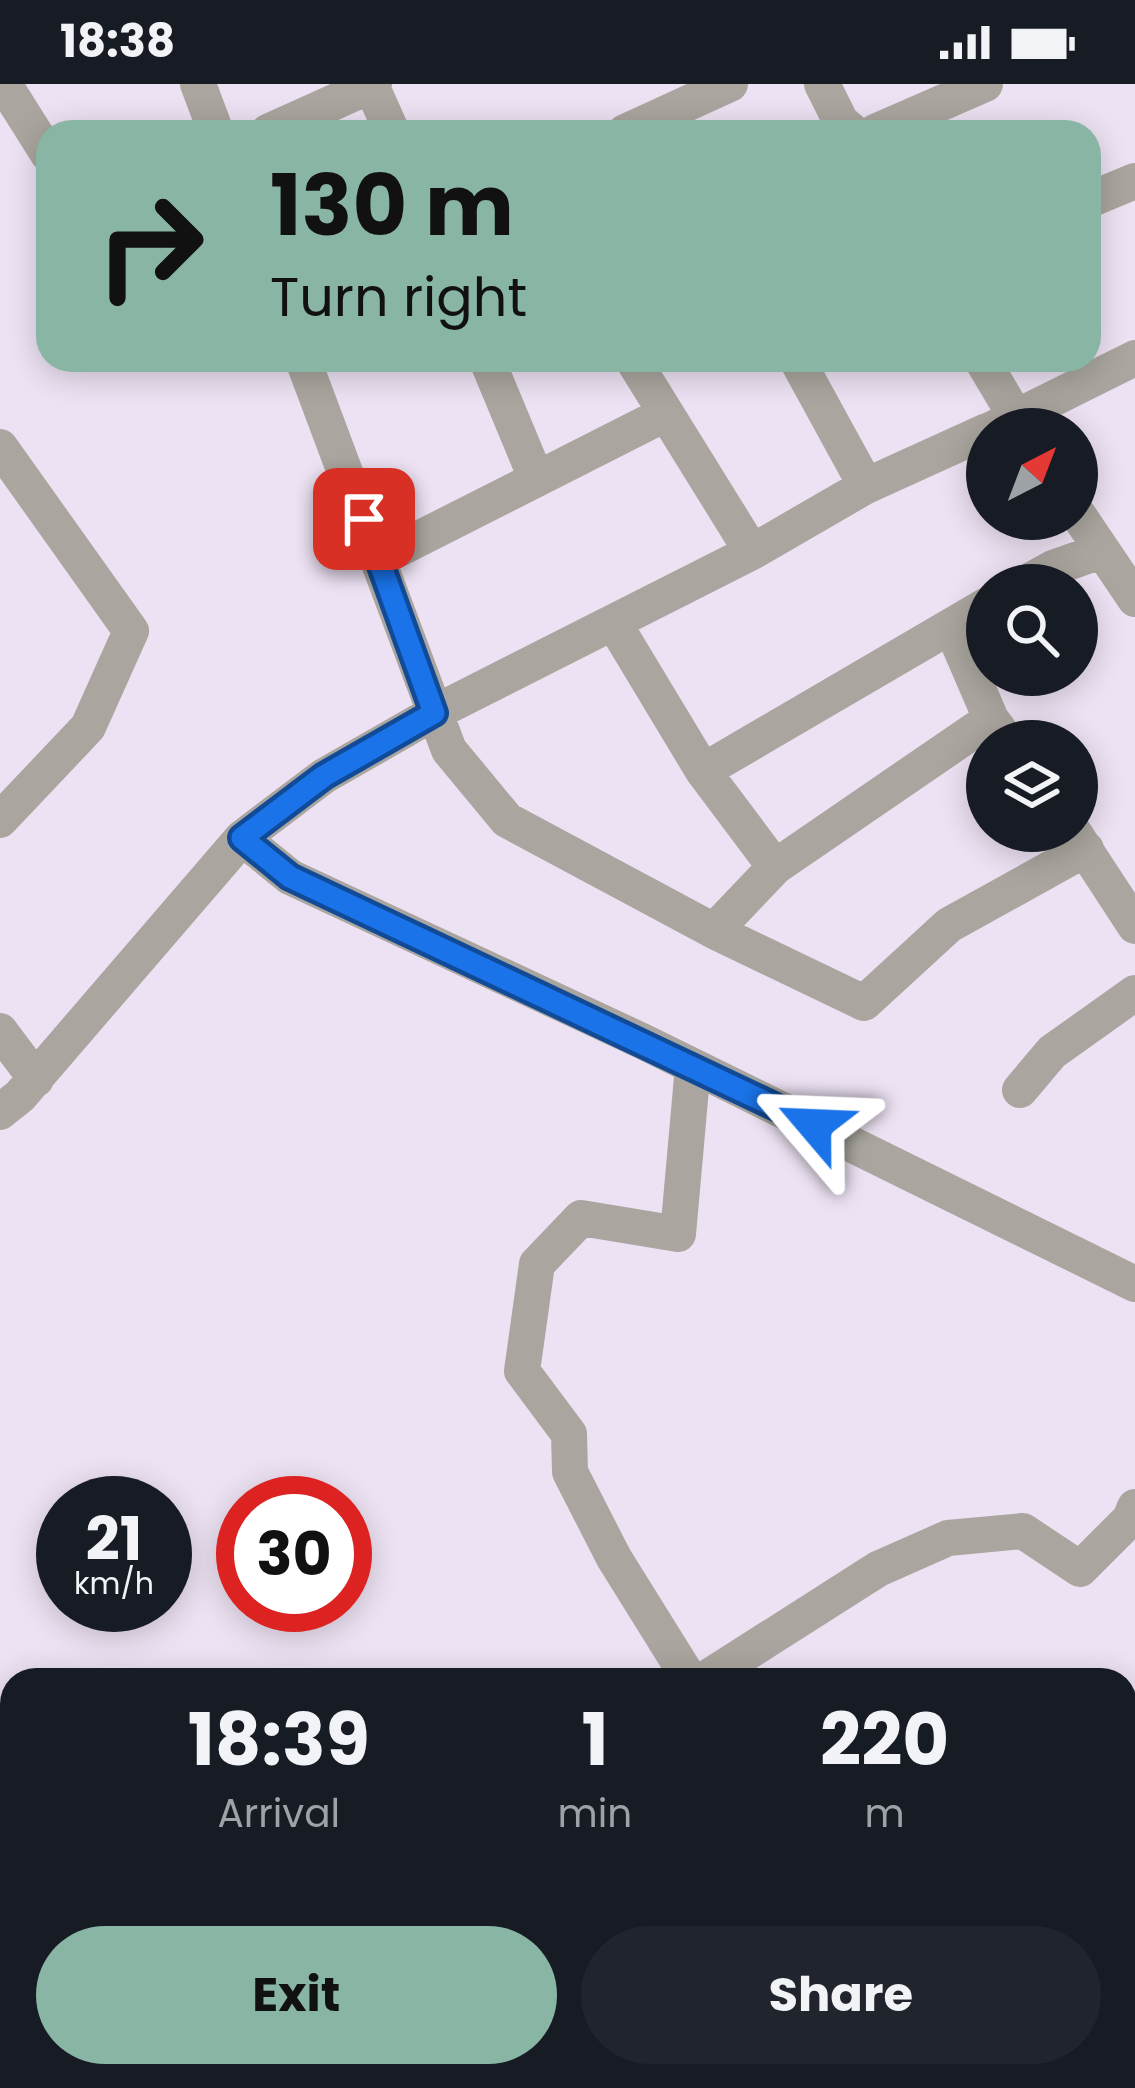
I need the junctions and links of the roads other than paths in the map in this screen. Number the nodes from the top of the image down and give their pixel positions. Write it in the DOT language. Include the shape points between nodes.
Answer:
graph roads {
  1 [pos="4,84"];
  2 [pos="198,84"];
  3 [pos="730,84"];
  4 [pos="822,84"];
  5 [pos="986,84"];
  6 [pos="372,85"];
  7 [pos="212,120"];
  8 [pos="295,120"];
  9 [pos="387,120"];
  10 [pos="672,120"];
  11 [pos="841,120"];
  12 [pos="903,120"];
  13 [pos="36,135"];
  14 [pos="1135,181"];
  15 [pos="1101,195"];
  16 [pos="1135,358"];
  17 [pos="308,372"];
  18 [pos="493,372"];
  19 [pos="640,372"];
  20 [pos="804,372"];
  21 [pos="986,372"];
  22 [pos="998,408"];
  23 [pos="1041,408"];
  24 [pos="665,414"];
  25 [pos="966,443"];
  26 [pos="0,447"];
  27 [pos="536,478"];
  28 [pos="866,485"];
  29 [pos="1094,540"];
  30 [pos="1101,551"];
  31 [pos="752,553"];
  32 [pos="379,559"];
  33 [pos="1064,564"];
  34 [pos="1135,599"];
  35 [pos="966,617"];
  36 [pos="616,625"];
  37 [pos="951,626"];
  38 [pos="434,713"];
  39 [pos="994,720"];
  40 [pos="966,750"];
  41 [pos="703,771"];
  42 [pos="0,820"];
  43 [pos="242,838"];
  44 [pos="1061,852"];
  45 [pos="1087,852"];
  46 [pos="776,867"];
  47 [pos="1135,926"];
  48 [pos="714,931"];
  49 [pos="1135,992"];
  50 [pos="0,1031"];
  51 [pos="693,1066"];
  52 [pos="36,1078"];
  53 [pos="1020,1090"];
  54 [pos="2,1106"];
  55 [pos="1135,1284"];
  56 [pos="1135,1507"];
  57 [pos="683,1668"];
  58 [pos="723,1668"];
  1 -- 13 [label="street"];
  2 -- 7 [label="street"];
  3 -- 10 [label="street"];
  4 -- 11 [label="street"];
  5 -- 12 [label="street"];
  6 -- 8 [label="street"];
  6 -- 9 [label="street"];
  14 -- 15 [label="street"];
  16 -- 23 [label="street"];
  17 -- 32 [label="street"];
  18 -- 27 [label="street"];
  19 -- 24 [label="street"];
  20 -- 28 [label="street"];
  21 -- 22 [label="street"];
  24 -- 27 [label="street"];
  24 -- 31 [label="street"];
  25 -- 28 [label="street"];
  26 -- 42 [label="street" via="131,631 88,727"];
  27 -- 32 [label="street"];
  28 -- 31 [label="street"];
  29 -- 30 [label="street"];
  30 -- 33 [label="street"];
  30 -- 34 [label="street"];
  31 -- 36 [label="street"];
  32 -- 38 [label="street"];
  35 -- 37 [label="street"];
  36 -- 38 [label="street"];
  36 -- 41 [label="street"];
  37 -- 39 [label="street"];
  37 -- 41 [label="street"];
  38 -- 43 [label="street" via="324,776"];
  38 -- 48 [label="street" via="449,750 507,820"];
  40 -- 46 [label="street"];
  41 -- 46 [label="street"];
  43 -- 51 [label="street" via="290,877"];
  43 -- 52 [label="street"];
  44 -- 48 [label="street" via="950,926 864,1003"];
  45 -- 47 [label="street"];
  46 -- 48 [label="street"];
  49 -- 53 [label="street" via="1052,1052"];
  50 -- 52 [label="street"];
  51 -- 55 [label="street"];
  51 -- 57 [label="street" via="678,1234 581,1218 537,1264 522,1371 569,1434 570,1472"];
  52 -- 54 [label="street"];
  56 -- 58 [label="street" via="1080,1568 1023,1531 948,1538 878,1569"];
}
